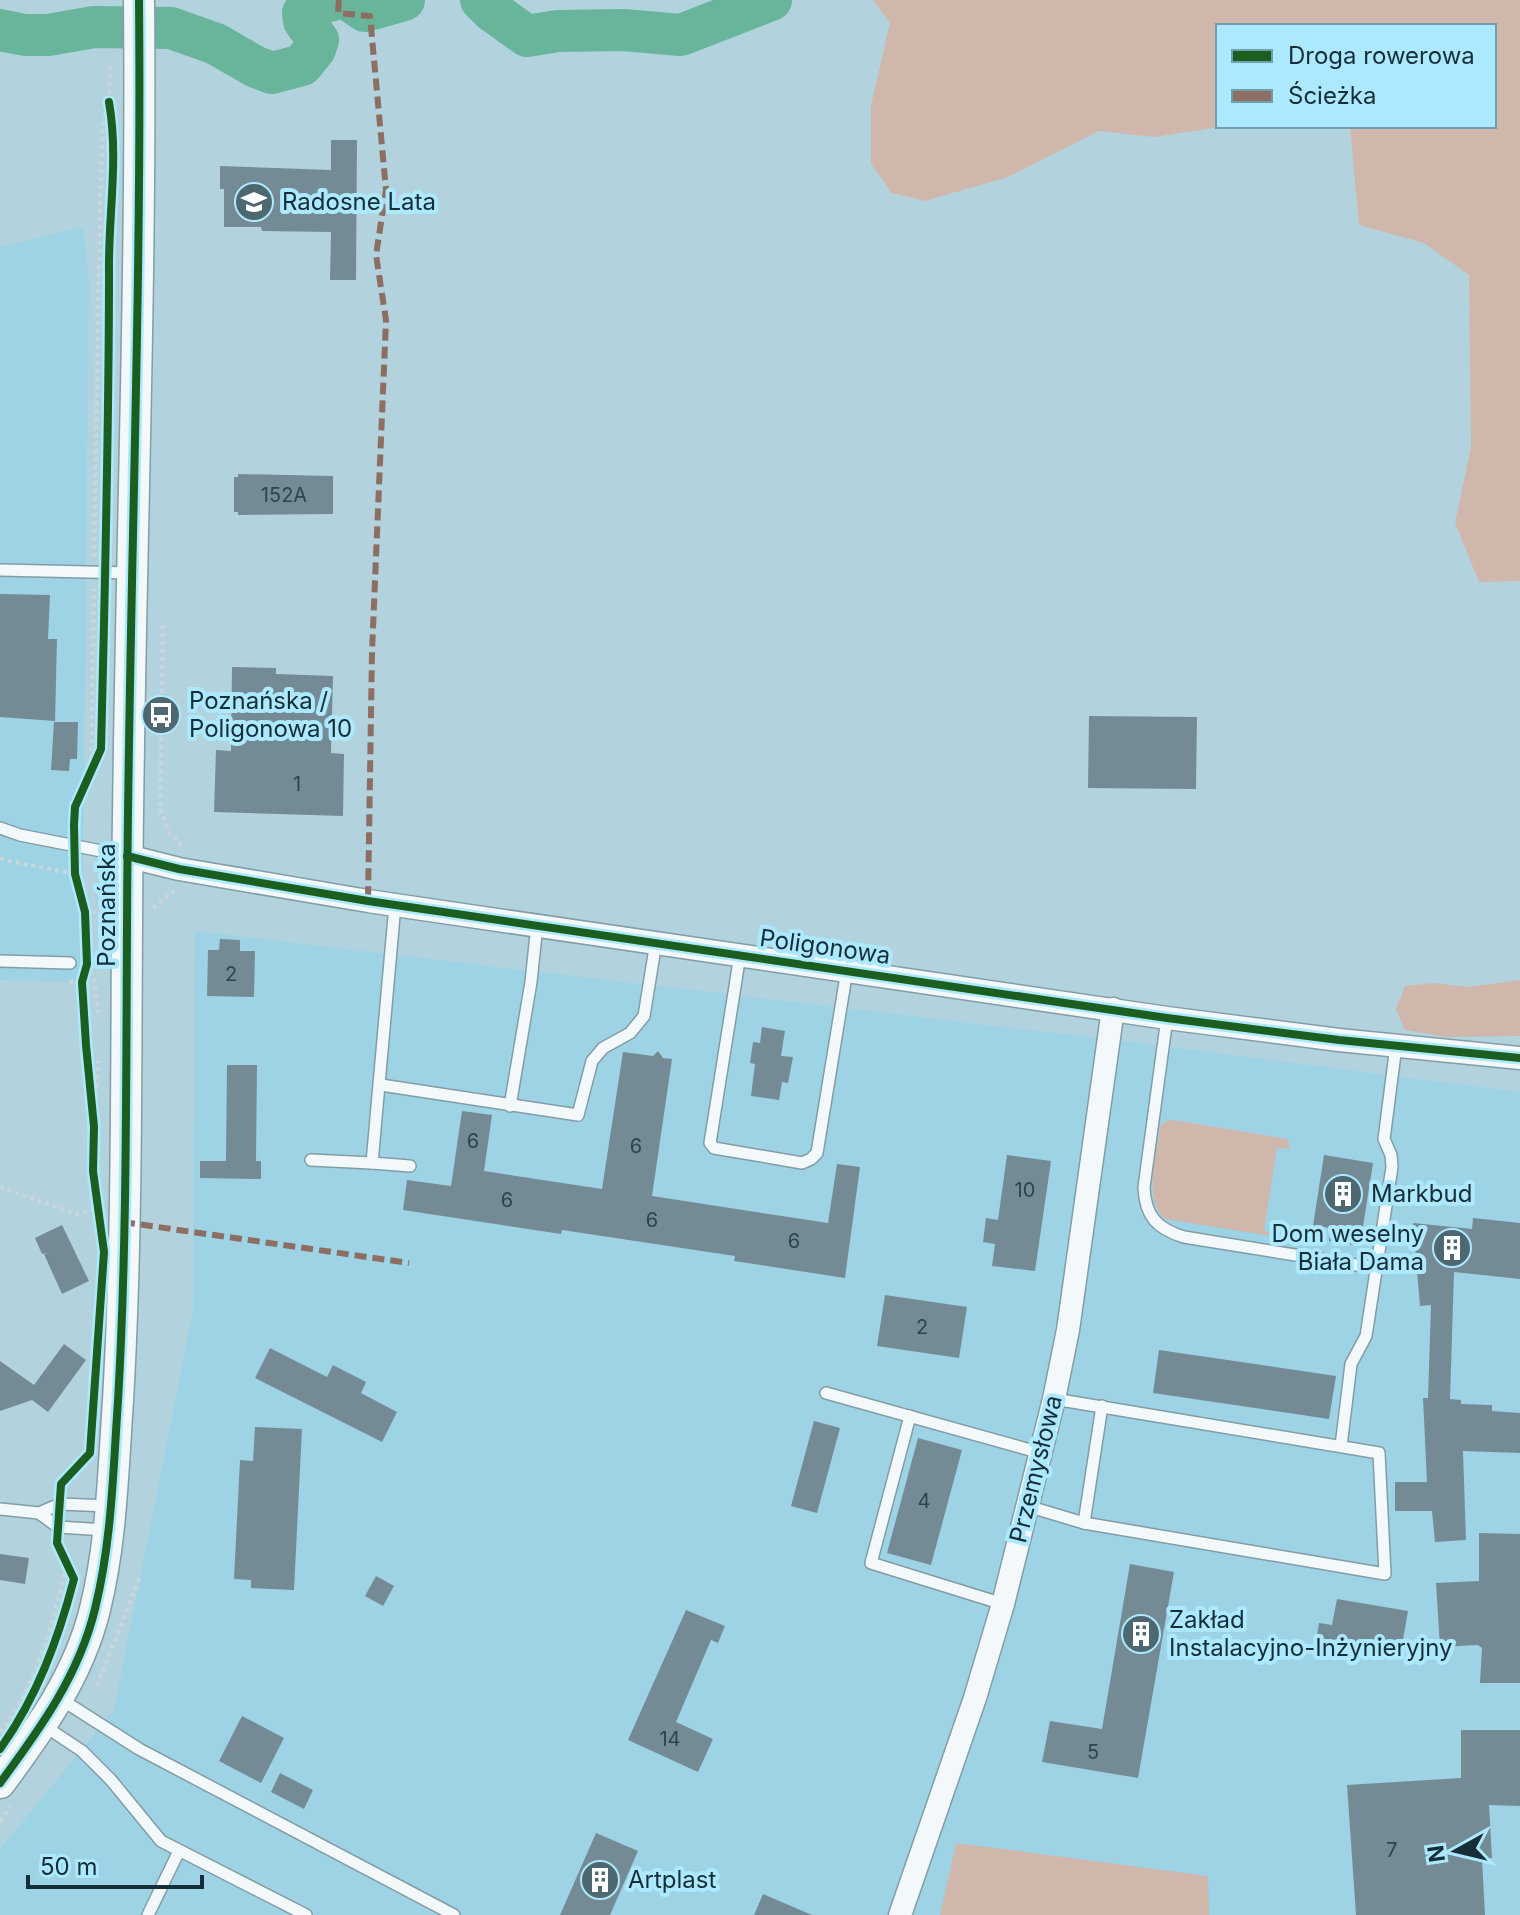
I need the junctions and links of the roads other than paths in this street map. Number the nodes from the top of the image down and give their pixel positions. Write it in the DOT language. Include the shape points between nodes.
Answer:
graph roads {
  1 [pos="139,0"];
  2 [pos="0,570"];
  3 [pos="133,573"];
  4 [pos="0,828"];
  5 [pos="127,856"];
  6 [pos="395,905"];
  7 [pos="537,925"];
  8 [pos="656,942"];
  9 [pos="740,955"];
  10 [pos="0,961"];
  11 [pos="70,963"];
  12 [pos="847,970"];
  13 [pos="1113,1009"];
  14 [pos="1167,1018"];
  15 [pos="1396,1046"];
  16 [pos="1520,1058"];
  17 [pos="381,1085"];
  18 [pos="510,1106"];
  19 [pos="311,1160"];
  20 [pos="372,1163"];
  21 [pos="410,1166"];
  22 [pos="1375,1268"];
  23 [pos="826,1393"];
  24 [pos="1054,1399"];
  25 [pos="1102,1406"];
  26 [pos="910,1416"];
  27 [pos="1341,1446"];
  28 [pos="1041,1453"];
  29 [pos="1027,1506"];
  30 [pos="0,1509"];
  31 [pos="39,1513"];
  32 [pos="111,1518"];
  33 [pos="1084,1523"];
  34 [pos="1003,1604"];
  35 [pos="58,1698"];
  36 [pos="42,1725"];
  37 [pos="0,1783"];
  38 [pos="179,1851"];
  39 [pos="148,1915"];
  40 [pos="306,1915"];
  41 [pos="454,1915"];
  42 [pos="900,1915"];
  1 -- 3 [label="main road, Poznańska" via="125,63"];
  2 -- 3 [label="lane"];
  3 -- 5 [label="main road, Poznańska"];
  4 -- 5 [label="lane"];
  5 -- 6 [label="street, Poligonowa"];
  5 -- 32 [label="main road, Poznańska" via="126,1135"];
  6 -- 7 [label="street, Poligonowa"];
  6 -- 17 [label="lane"];
  7 -- 8 [label="street, Poligonowa"];
  7 -- 18 [label="lane"];
  8 -- 9 [label="street, Poligonowa"];
  8 -- 18 [label="lane" via="644,1016 592,1061 578,1115"];
  9 -- 12 [label="street, Poligonowa"];
  9 -- 12 [label="lane" via="710,1143 714,1148 802,1163 817,1153"];
  10 -- 11 [label="lane"];
  12 -- 13 [label="street, Poligonowa"];
  13 -- 14 [label="street, Poligonowa"];
  13 -- 24 [label="street, Przemysłowa"];
  14 -- 15 [label="street, Poligonowa"];
  14 -- 22 [label="lane" via="1144,1187 1149,1217 1167,1232 1184,1237"];
  15 -- 16 [label="street, Poligonowa"];
  15 -- 22 [label="lane" via="1384,1139 1392,1167"];
  17 -- 18 [label="lane"];
  17 -- 20 [label="lane"];
  19 -- 20 [label="lane"];
  20 -- 21 [label="lane"];
  22 -- 27 [label="lane" via="1366,1336 1351,1364"];
  23 -- 26 [label="lane"];
  24 -- 25 [label="lane"];
  24 -- 28 [label="street, Przemysłowa"];
  25 -- 27 [label="lane"];
  25 -- 33 [label="lane"];
  26 -- 28 [label="lane"];
  26 -- 34 [label="lane" via="871,1563"];
  27 -- 33 [label="lane" via="1379,1453 1385,1574"];
  28 -- 29 [label="street, Przemysłowa"];
  29 -- 33 [label="lane"];
  29 -- 34 [label="street, Przemysłowa"];
  30 -- 31 [label="lane"];
  31 -- 32 [label="lane" via="60,1504"];
  31 -- 32 [label="lane" via="58,1527"];
  32 -- 35 [label="main road, Poznańska" via="89,1632"];
  34 -- 42 [label="street, Przemysłowa"];
  35 -- 36 [label="main road, Poznańska"];
  35 -- 41 [label="lane" via="139,1749"];
  36 -- 37 [label="main road, Poznańska"];
  36 -- 38 [label="lane" via="82,1751 161,1841"];
  38 -- 39 [label="lane"];
  38 -- 40 [label="lane"];
}
